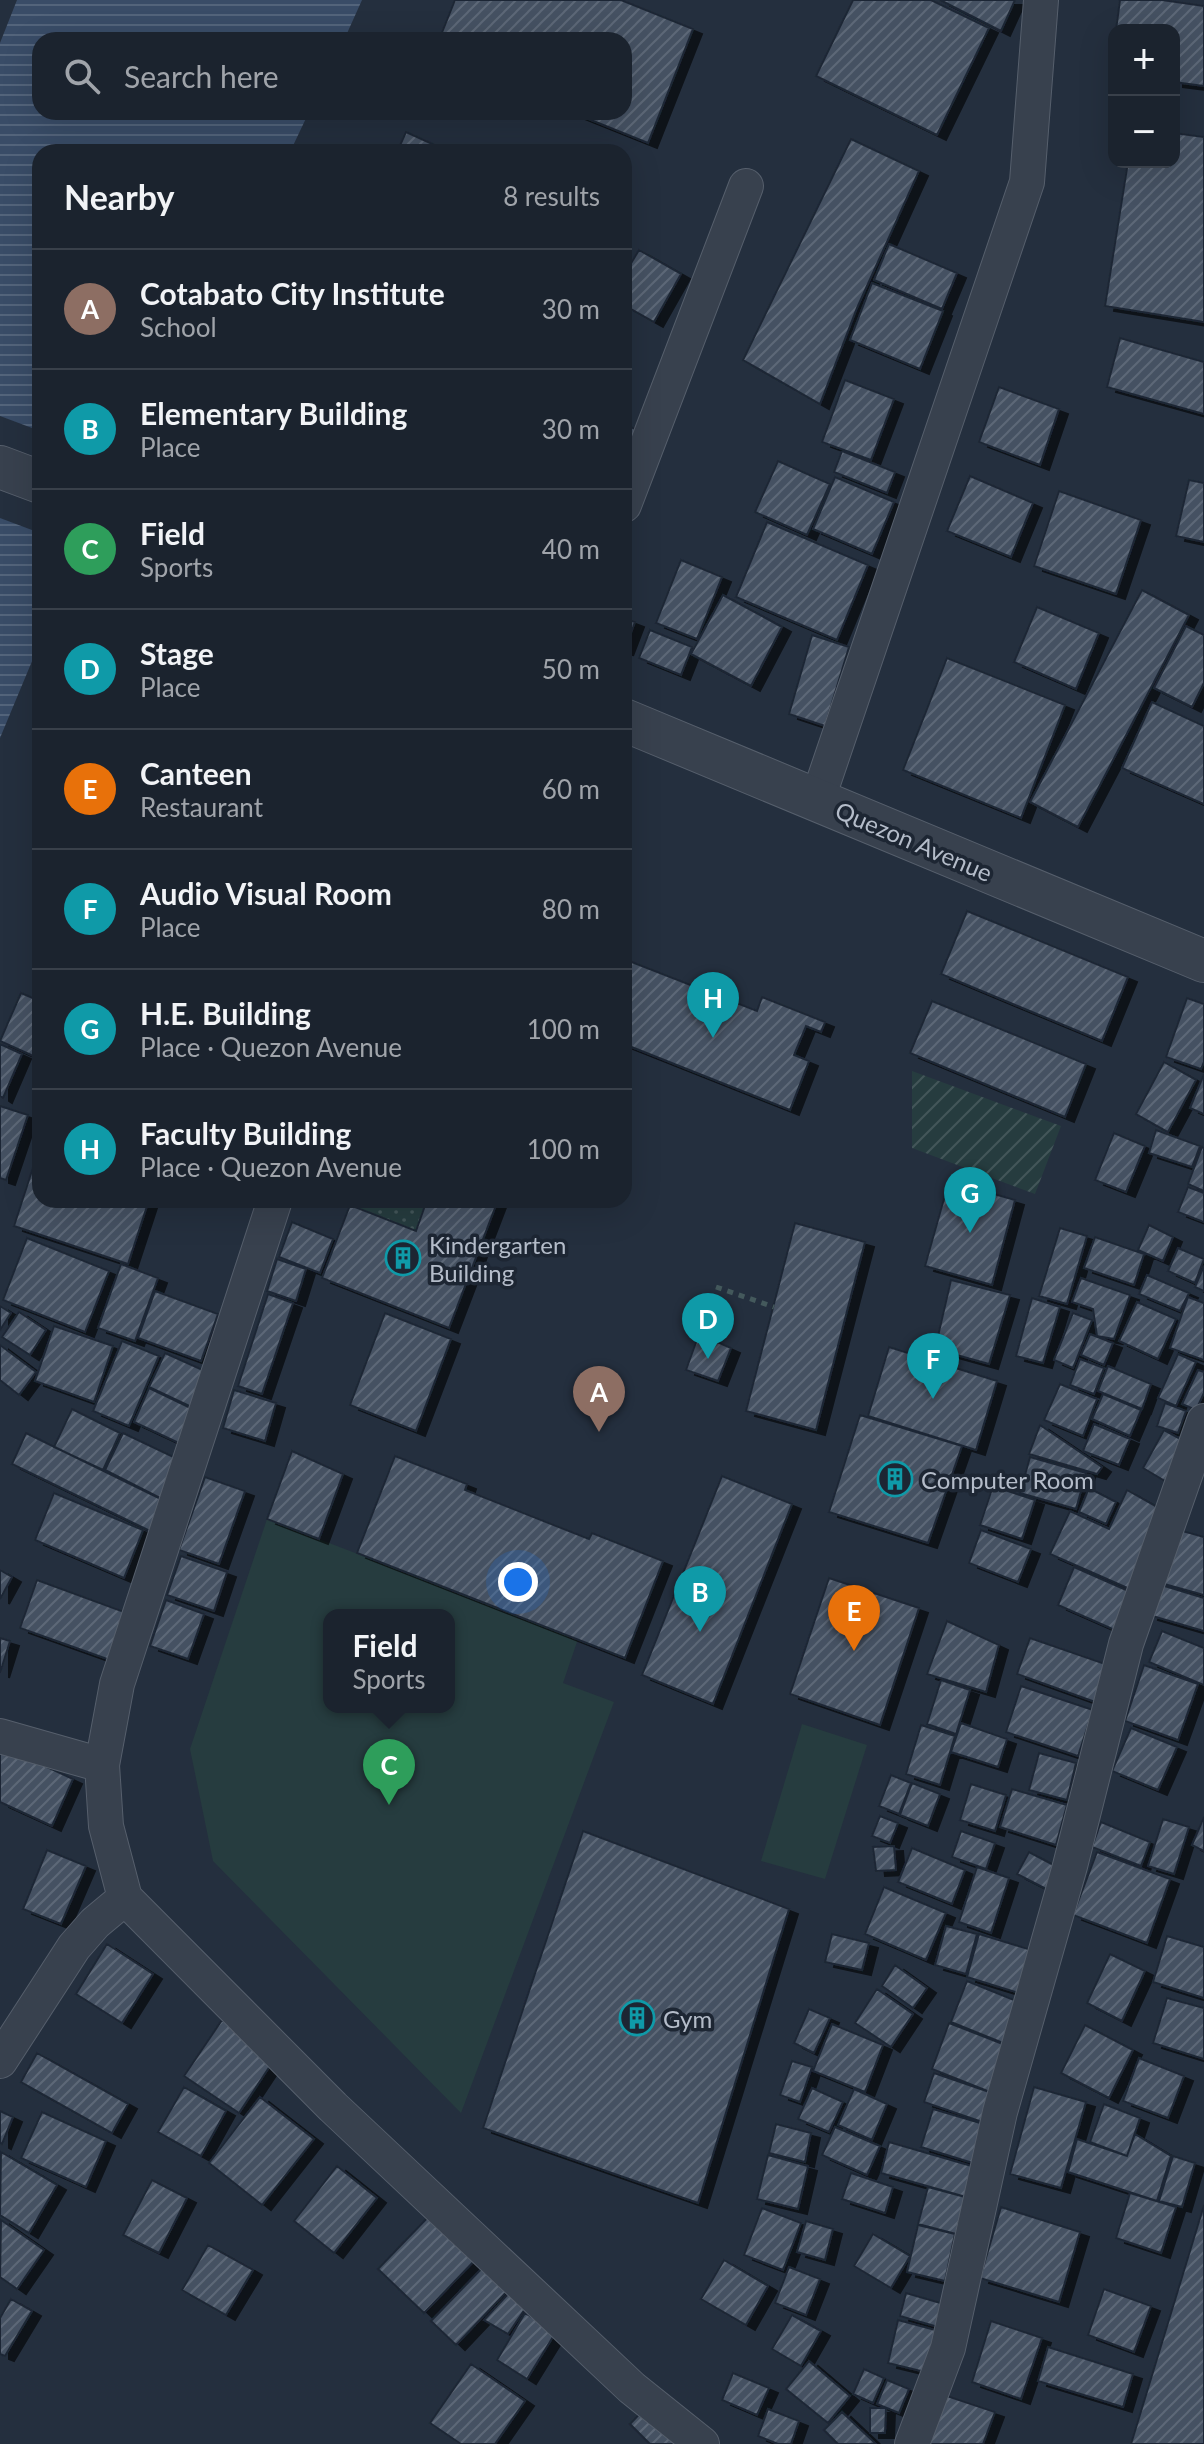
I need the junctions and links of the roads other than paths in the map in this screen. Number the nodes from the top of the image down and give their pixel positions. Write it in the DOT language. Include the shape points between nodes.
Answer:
graph roads {
  1 [pos="1041,0"];
  2 [pos="746,186"];
  3 [pos="0,467"];
  4 [pos="32,479"];
  5 [pos="632,484"];
  6 [pos="632,723"];
  7 [pos="817,801"];
  8 [pos="1202,956"];
  9 [pos="272,1208"];
  10 [pos="1204,1421"];
  11 [pos="0,1736"];
  12 [pos="102,1765"];
  13 [pos="125,1898"];
  14 [pos="0,2061"];
  15 [pos="702,2444"];
  16 [pos="912,2444"];
  1 -- 7 [label="street" via="1027,182"];
  2 -- 5 [label="street"];
  3 -- 4 [label="street"];
  6 -- 7 [label="street, Quezon Avenue"];
  7 -- 8 [label="street, Quezon Avenue"];
  9 -- 12 [label="street" via="117,1684"];
  10 -- 16 [label="street" via="1126,1644 1000,2112 948,2348"];
  11 -- 12 [label="street"];
  12 -- 13 [label="street" via="106,1826"];
  13 -- 14 [label="street" via="74,1947"];
  13 -- 15 [label="street" via="333,2107 632,2388"];
}
